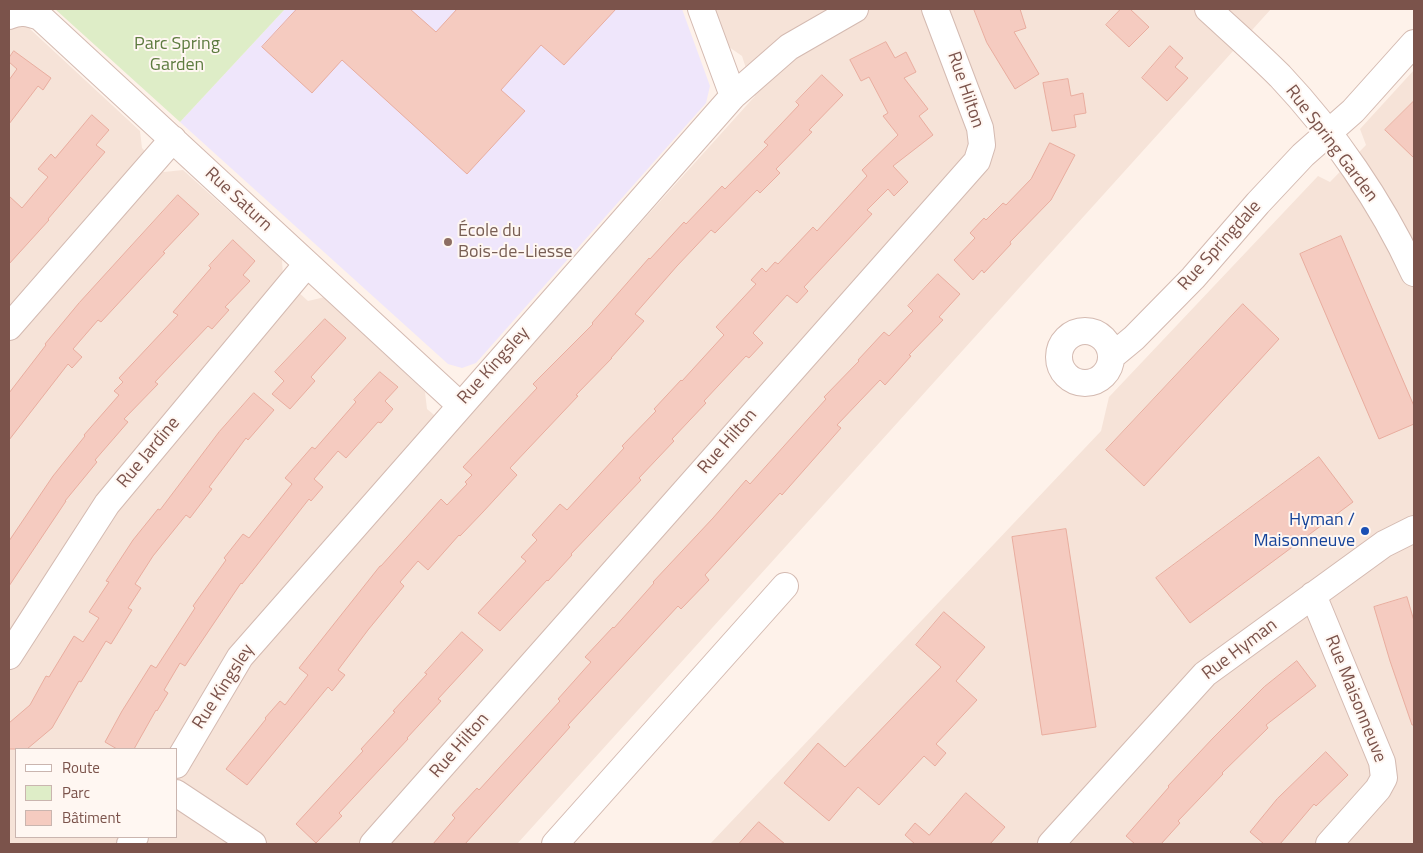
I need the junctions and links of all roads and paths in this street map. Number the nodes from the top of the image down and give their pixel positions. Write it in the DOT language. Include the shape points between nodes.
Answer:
graph roads {
  1 [pos="701,9"];
  2 [pos="855,9"];
  3 [pos="935,9"];
  4 [pos="1208,9"];
  5 [pos="9,16"];
  6 [pos="1414,43"];
  7 [pos="733,96"];
  8 [pos="1328,134"];
  9 [pos="173,139"];
  10 [pos="307,264"];
  11 [pos="1414,273"];
  12 [pos="9,327"];
  13 [pos="1112,357"];
  14 [pos="460,405"];
  15 [pos="1414,529"];
  16 [pos="785,586"];
  17 [pos="1313,595"];
  18 [pos="9,656"];
  19 [pos="178,762"];
  20 [pos="178,793"];
  21 [pos="253,844"];
  22 [pos="373,844"];
  23 [pos="554,844"];
  24 [pos="1051,844"];
  25 [pos="1328,844"];
  1 -- 7 [label="street"];
  2 -- 7 [label="street, Rue Kingsley" via="789,47"];
  3 -- 22 [label="street, Rue Hilton" via="980,128 982,145 977,161"];
  4 -- 8 [label="street, Rue Spring Garden" via="1279,75"];
  5 -- 9 [label="street, Rue Saturn" via="27,12 40,17"];
  6 -- 8 [label="street, Rue Springdale"];
  7 -- 14 [label="street, Rue Kingsley"];
  8 -- 11 [label="street, Rue Spring Garden" via="1386,218"];
  8 -- 13 [label="street, Rue Springdale" via="1303,155 1193,278"];
  9 -- 10 [label="street, Rue Saturn"];
  9 -- 12 [label="street"];
  10 -- 14 [label="street, Rue Saturn"];
  10 -- 18 [label="street, Rue Jardine" via="107,504"];
  14 -- 19 [label="street, Rue Kingsley" via="240,657"];
  15 -- 17 [label="street, Rue Hyman" via="1384,544"];
  16 -- 23 [label="street"];
  17 -- 24 [label="street, Rue Hyman" via="1205,674"];
  17 -- 25 [label="street, Rue Maisonneuve" via="1382,762 1384,778 1378,789"];
  20 -- 21 [label="street"];
}
